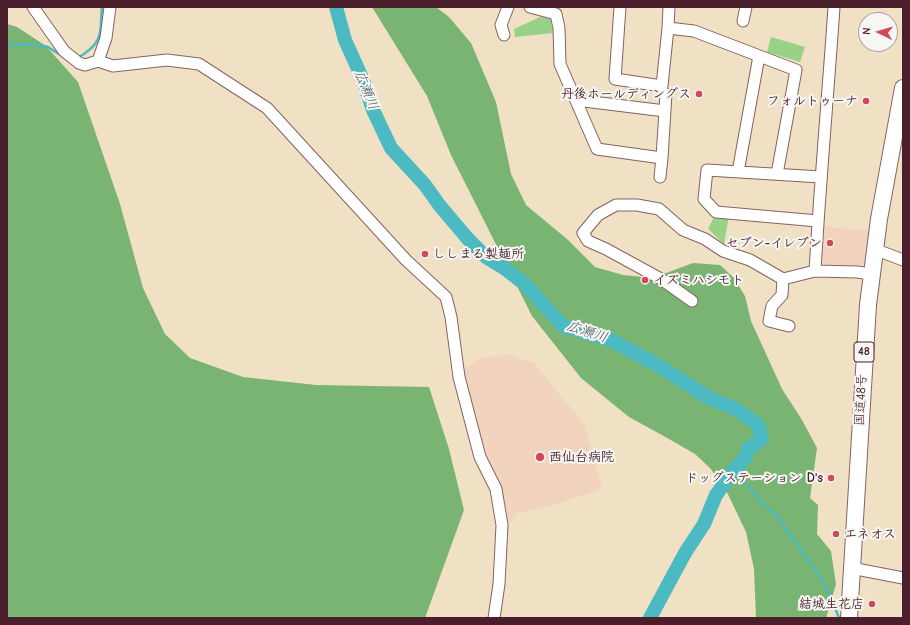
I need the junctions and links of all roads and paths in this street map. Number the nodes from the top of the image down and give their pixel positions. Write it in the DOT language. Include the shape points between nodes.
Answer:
graph roads {
  1 [pos="33,7"];
  2 [pos="110,7"];
  3 [pos="508,7"];
  4 [pos="530,7"];
  5 [pos="620,7"];
  6 [pos="669,7"];
  7 [pos="746,7"];
  8 [pos="834,7"];
  9 [pos="743,21"];
  10 [pos="668,28"];
  11 [pos="504,35"];
  12 [pos="759,56"];
  13 [pos="98,61"];
  14 [pos="903,88"];
  15 [pos="666,94"];
  16 [pos="576,100"];
  17 [pos="665,111"];
  18 [pos="662,158"];
  19 [pos="738,172"];
  20 [pos="777,174"];
  21 [pos="660,177"];
  22 [pos="821,177"];
  23 [pos="818,221"];
  24 [pos="874,249"];
  25 [pos="903,260"];
  26 [pos="815,271"];
  27 [pos="871,274"];
  28 [pos="783,279"];
  29 [pos="692,301"];
  30 [pos="789,326"];
  31 [pos="852,568"];
  32 [pos="903,578"];
  33 [pos="494,618"];
  34 [pos="849,618"];
  1 -- 13 [label="street" via="56,41 74,60 85,65"];
  2 -- 13 [label="street" via="106,38"];
  3 -- 11 [label="street" via="501,25"];
  4 -- 16 [label="street" via="556,14 560,64"];
  5 -- 10 [label="street" via="615,79 662,86"];
  6 -- 10 [label="street"];
  7 -- 9 [label="street"];
  8 -- 22 [label="street"];
  10 -- 12 [label="street" via="694,31"];
  12 -- 19 [label="street"];
  12 -- 20 [label="street" via="796,70"];
  13 -- 33 [label="street" via="113,66 167,60 199,64 267,108 406,260 446,298 459,377 480,457 496,489 502,525 499,584"];
  14 -- 24 [label="highway, 国道48号 / 48"];
  15 -- 17 [label="street"];
  16 -- 17 [label="street"];
  16 -- 18 [label="street" via="597,149"];
  17 -- 18 [label="street"];
  18 -- 21 [label="street"];
  19 -- 20 [label="street"];
  19 -- 23 [label="street" via="707,170 704,199 716,212"];
  20 -- 22 [label="street"];
  22 -- 23 [label="street"];
  23 -- 26 [label="street"];
  24 -- 25 [label="street"];
  24 -- 27 [label="highway, 国道48号 / 48"];
  26 -- 27 [label="street"];
  26 -- 28 [label="street"];
  27 -- 31 [label="highway, 国道48号 / 48"];
  28 -- 29 [label="street" via="750,260 723,251 705,239 683,230 659,209 616,204 598,215 583,233 588,241 661,279"];
  28 -- 30 [label="street" via="782,295 772,306 769,321"];
  31 -- 32 [label="street"];
  31 -- 34 [label="highway, 国道48号 / 48"];
}
